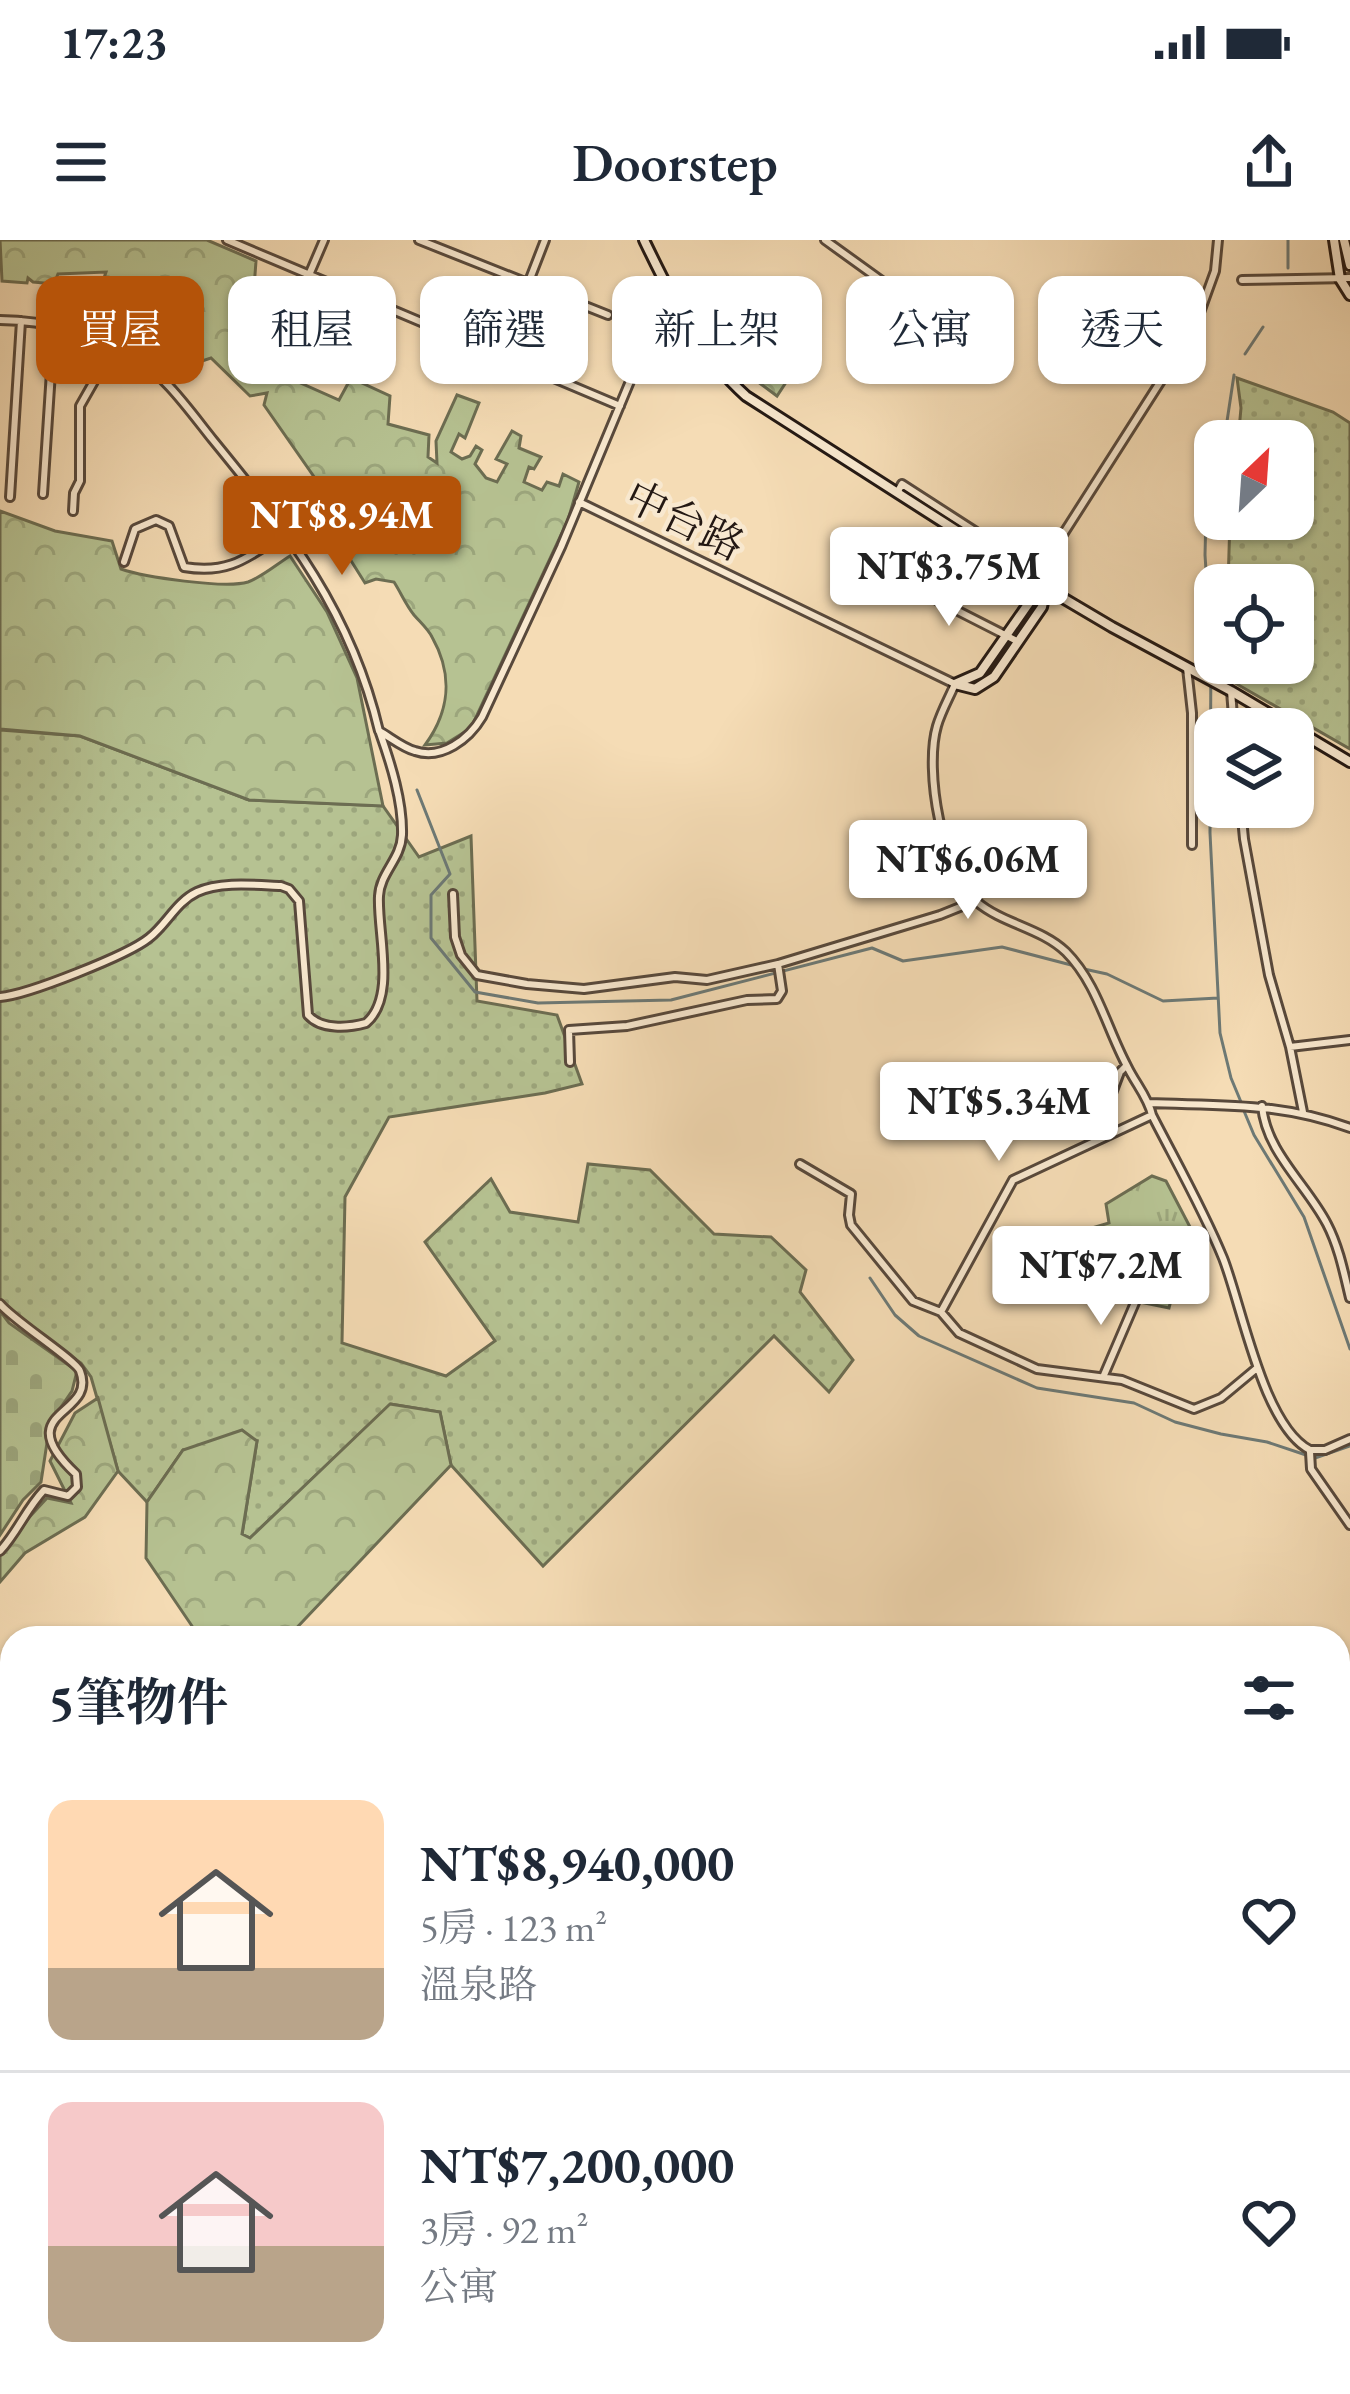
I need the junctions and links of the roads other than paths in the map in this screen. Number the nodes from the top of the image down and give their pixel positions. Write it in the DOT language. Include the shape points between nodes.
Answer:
graph roads {
  1 [pos="227,240"];
  2 [pos="324,240"];
  3 [pos="419,240"];
  4 [pos="545,240"];
  5 [pos="644,240"];
  6 [pos="825,240"];
  7 [pos="1218,240"];
  8 [pos="1334,240"];
  9 [pos="1344,240"];
  10 [pos="1350,265"];
  11 [pos="309,275"];
  12 [pos="509,276"];
  13 [pos="532,276"];
  14 [pos="661,276"];
  15 [pos="875,276"];
  16 [pos="1345,279"];
  17 [pos="1242,280"];
  18 [pos="1350,295"];
  19 [pos="588,307"];
  20 [pos="608,315"];
  21 [pos="0,320"];
  22 [pos="21,321"];
  23 [pos="420,322"];
  24 [pos="36,323"];
  25 [pos="50,384"];
  26 [pos="92,384"];
  27 [pos="166,384"];
  28 [pos="567,384"];
  29 [pos="629,384"];
  30 [pos="733,384"];
  31 [pos="620,406"];
  32 [pos="897,493"];
  33 [pos="43,494"];
  34 [pos="10,497"];
  35 [pos="579,502"];
  36 [pos="73,511"];
  37 [pos="286,533"];
  38 [pos="1018,559"];
  39 [pos="124,562"];
  40 [pos="901,582"];
  41 [pos="1046,588"];
  42 [pos="1007,634"];
  43 [pos="1017,641"];
  44 [pos="1190,669"];
  45 [pos="956,684"];
  46 [pos="1231,691"];
  47 [pos="1232,708"];
  48 [pos="379,731"];
  49 [pos="1350,762"];
  50 [pos="1243,828"];
  51 [pos="1192,845"];
  52 [pos="454,894"];
  53 [pos="971,896"];
  54 [pos="778,964"];
  55 [pos="0,997"];
  56 [pos="1350,1040"];
  57 [pos="1290,1047"];
  58 [pos="570,1062"];
  59 [pos="1126,1066"];
  60 [pos="1149,1103"];
  61 [pos="1258,1106"];
  62 [pos="1303,1112"];
  63 [pos="1152,1115"];
  64 [pos="1350,1128"];
  65 [pos="1092,1133"];
  66 [pos="800,1164"];
  67 [pos="1137,1298"];
  68 [pos="1350,1298"];
  69 [pos="0,1304"];
  70 [pos="941,1312"];
  71 [pos="1257,1368"];
  72 [pos="1104,1376"];
  73 [pos="1350,1439"];
  74 [pos="1310,1450"];
  75 [pos="1350,1526"];
  76 [pos="0,1551"];
  1 -- 11 [label="street"];
  2 -- 11 [label="street"];
  3 -- 12 [label="street"];
  4 -- 13 [label="street"];
  5 -- 14 [label="street"];
  6 -- 15 [label="street"];
  7 -- 41 [label="street" via="1194,329 1039,572"];
  8 -- 16 [label="street"];
  9 -- 10 [label="street"];
  11 -- 23 [label="street"];
  16 -- 17 [label="street"];
  16 -- 18 [label="street"];
  19 -- 20 [label="street"];
  21 -- 22 [label="street"];
  22 -- 24 [label="street"];
  22 -- 34 [label="street"];
  25 -- 33 [label="street"];
  26 -- 36 [label="street" via="80,406"];
  27 -- 37 [label="street"];
  28 -- 31 [label="street"];
  29 -- 31 [label="street"];
  30 -- 32 [label="street"];
  31 -- 35 [label="street"];
  32 -- 38 [label="street" via="902,484"];
  32 -- 41 [label="street"];
  35 -- 45 [label="street, 中台路"];
  35 -- 48 [label="street" via="476,728 450,748 426,752"];
  37 -- 39 [label="street" via="231,568 194,569 184,567 169,526 156,520 135,529"];
  37 -- 48 [label="street" via="348,637"];
  40 -- 42 [label="street"];
  41 -- 42 [label="street"];
  41 -- 43 [label="street" via="1042,608"];
  41 -- 44 [label="street"];
  42 -- 43 [label="street"];
  42 -- 45 [label="street" via="980,673"];
  43 -- 45 [label="street" via="985,684"];
  44 -- 46 [label="street"];
  44 -- 51 [label="street"];
  45 -- 53 [label="street" via="932,759 944,842"];
  46 -- 47 [label="street"];
  46 -- 49 [label="street"];
  48 -- 55 [label="street" via="402,839 379,889 382,982 379,1008 366,1023 320,1024 308,1015 299,901 281,886 196,892 132,948"];
  50 -- 57 [label="street"];
  52 -- 54 [label="street" via="455,937 477,975 584,988 707,980"];
  53 -- 54 [label="street" via="940,915"];
  53 -- 59 [label="street" via="1067,954"];
  54 -- 58 [label="street" via="777,999 569,1030"];
  56 -- 57 [label="street"];
  57 -- 62 [label="street"];
  59 -- 60 [label="street"];
  59 -- 65 [label="street" via="1109,1101 1078,1102"];
  60 -- 61 [label="street"];
  60 -- 63 [label="street"];
  61 -- 62 [label="street"];
  61 -- 68 [label="street" via="1326,1222"];
  62 -- 64 [label="street"];
  63 -- 70 [label="street" via="1013,1180"];
  63 -- 71 [label="street" via="1222,1255"];
  66 -- 70 [label="street" via="851,1194 851,1225 913,1301"];
  67 -- 72 [label="street"];
  69 -- 76 [label="street" via="82,1376 79,1395 49,1436 77,1487 68,1496 44,1490"];
  70 -- 72 [label="street" via="959,1333 1037,1369"];
  71 -- 72 [label="street" via="1194,1409"];
  71 -- 74 [label="street" via="1289,1430"];
  73 -- 74 [label="street"];
  74 -- 75 [label="street" via="1310,1469"];
}
